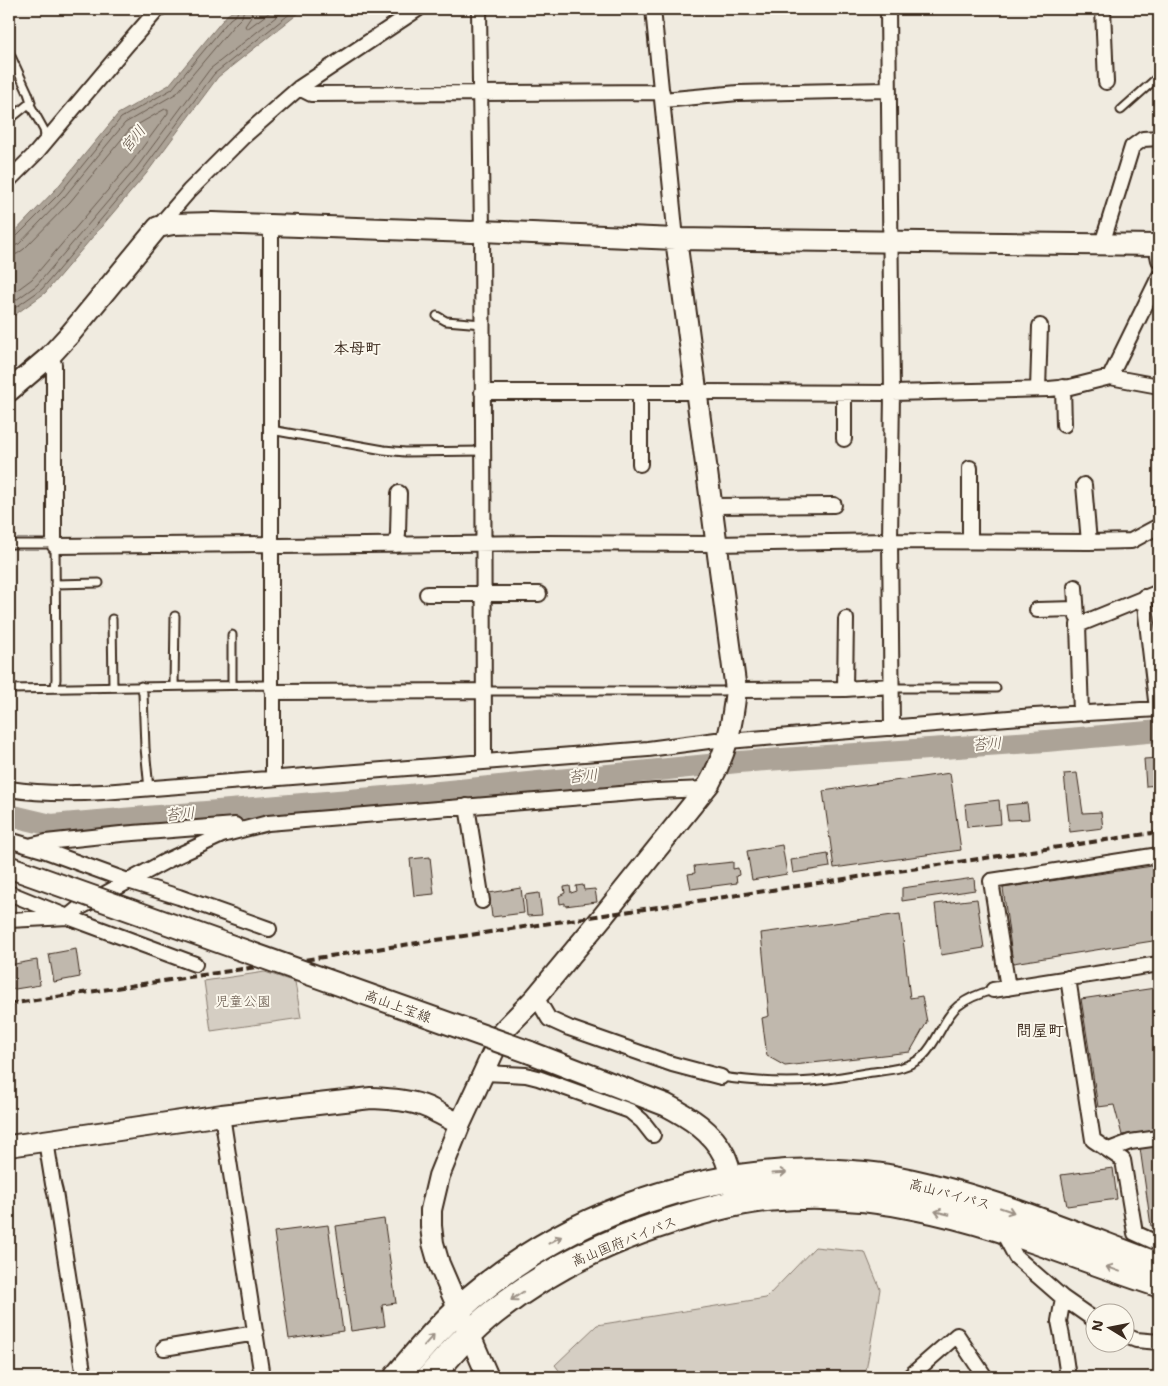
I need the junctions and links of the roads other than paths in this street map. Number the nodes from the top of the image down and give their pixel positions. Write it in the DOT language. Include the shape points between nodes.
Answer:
graph roads {
  1 [pos="158,9"];
  2 [pos="418,9"];
  3 [pos="479,9"];
  4 [pos="653,9"];
  5 [pos="888,9"];
  6 [pos="1103,9"];
  7 [pos="9,52"];
  8 [pos="1159,76"];
  9 [pos="1106,82"];
  10 [pos="299,88"];
  11 [pos="888,90"];
  12 [pos="480,94"];
  13 [pos="663,96"];
  14 [pos="30,103"];
  15 [pos="1121,110"];
  16 [pos="9,120"];
  17 [pos="1159,138"];
  18 [pos="46,142"];
  19 [pos="9,180"];
  20 [pos="271,226"];
  21 [pos="158,227"];
  22 [pos="482,231"];
  23 [pos="676,239"];
  24 [pos="890,241"];
  25 [pos="1102,244"];
  26 [pos="1158,250"];
  27 [pos="1159,277"];
  28 [pos="436,316"];
  29 [pos="482,324"];
  30 [pos="1040,326"];
  31 [pos="49,357"];
  32 [pos="1110,377"];
  33 [pos="1159,386"];
  34 [pos="1063,387"];
  35 [pos="1038,389"];
  36 [pos="9,391"];
  37 [pos="482,392"];
  38 [pos="640,392"];
  39 [pos="697,392"];
  40 [pos="844,393"];
  41 [pos="892,393"];
  42 [pos="1064,425"];
  43 [pos="271,430"];
  44 [pos="844,439"];
  45 [pos="483,451"];
  46 [pos="640,464"];
  47 [pos="970,468"];
  48 [pos="1084,485"];
  49 [pos="399,493"];
  50 [pos="834,505"];
  51 [pos="712,506"];
  52 [pos="1159,526"];
  53 [pos="890,541"];
  54 [pos="970,541"];
  55 [pos="1089,542"];
  56 [pos="9,544"];
  57 [pos="54,544"];
  58 [pos="271,544"];
  59 [pos="717,544"];
  60 [pos="396,545"];
  61 [pos="483,545"];
  62 [pos="99,583"];
  63 [pos="55,584"];
  64 [pos="1075,587"];
  65 [pos="1159,592"];
  66 [pos="484,593"];
  67 [pos="427,594"];
  68 [pos="539,594"];
  69 [pos="1144,597"];
  70 [pos="1076,609"];
  71 [pos="1037,610"];
  72 [pos="175,616"];
  73 [pos="112,619"];
  74 [pos="846,620"];
  75 [pos="1078,625"];
  76 [pos="232,635"];
  77 [pos="232,685"];
  78 [pos="141,686"];
  79 [pos="174,686"];
  80 [pos="113,687"];
  81 [pos="891,687"];
  82 [pos="55,688"];
  83 [pos="996,688"];
  84 [pos="9,689"];
  85 [pos="272,689"];
  86 [pos="845,689"];
  87 [pos="736,690"];
  88 [pos="484,691"];
  89 [pos="1158,709"];
  90 [pos="1081,713"];
  91 [pos="892,728"];
  92 [pos="727,743"];
  93 [pos="484,762"];
  94 [pos="272,778"];
  95 [pos="707,786"];
  96 [pos="9,788"];
  97 [pos="149,789"];
  98 [pos="466,806"];
  99 [pos="268,823"];
  100 [pos="9,840"];
  101 [pos="30,846"];
  102 [pos="1159,856"];
  103 [pos="9,867"];
  104 [pos="128,881"];
  105 [pos="9,893"];
  106 [pos="482,901"];
  107 [pos="68,917"];
  108 [pos="9,920"];
  109 [pos="269,929"];
  110 [pos="195,964"];
  111 [pos="1159,964"];
  112 [pos="1068,978"];
  113 [pos="1008,988"];
  114 [pos="993,990"];
  115 [pos="536,996"];
  116 [pos="484,1073"];
  117 [pos="721,1077"];
  118 [pos="222,1115"];
  119 [pos="460,1124"];
  120 [pos="653,1135"];
  121 [pos="1159,1138"];
  122 [pos="46,1141"];
  123 [pos="9,1146"];
  124 [pos="1109,1150"];
  125 [pos="731,1178"];
  126 [pos="738,1203"];
  127 [pos="1000,1228"];
  128 [pos="1159,1243"];
  129 [pos="1159,1266"];
  130 [pos="1159,1284"];
  131 [pos="1063,1298"];
  132 [pos="458,1310"];
  133 [pos="1086,1314"];
  134 [pos="256,1333"];
  135 [pos="469,1334"];
  136 [pos="1136,1340"];
  137 [pos="1159,1342"];
  138 [pos="164,1348"];
  139 [pos="84,1377"];
  140 [pos="262,1377"];
  141 [pos="397,1377"];
  142 [pos="430,1377"];
  143 [pos="488,1377"];
  144 [pos="909,1377"];
  145 [pos="985,1377"];
  146 [pos="1068,1377"];
  1 -- 18 [label="street"];
  2 -- 10 [label="street"];
  3 -- 12 [label="street"];
  4 -- 13 [label="street"];
  5 -- 11 [label="street"];
  6 -- 9 [label="street"];
  7 -- 14 [label="lane"];
  8 -- 15 [label="lane"];
  10 -- 12 [label="street" via="311,94"];
  10 -- 21 [label="street" via="189,190"];
  11 -- 13 [label="street"];
  11 -- 24 [label="street"];
  12 -- 13 [label="street"];
  12 -- 22 [label="street"];
  13 -- 23 [label="street"];
  14 -- 16 [label="lane"];
  14 -- 18 [label="lane" via="44,130"];
  17 -- 25 [label="street" via="1143,139 1132,148"];
  18 -- 19 [label="street"];
  20 -- 21 [label="street" via="188,223"];
  20 -- 22 [label="street"];
  20 -- 43 [label="street"];
  21 -- 31 [label="street"];
  22 -- 23 [label="street"];
  22 -- 29 [label="street"];
  23 -- 24 [label="street"];
  23 -- 39 [label="street"];
  24 -- 25 [label="street"];
  24 -- 41 [label="street"];
  25 -- 26 [label="street"];
  27 -- 32 [label="street"];
  28 -- 29 [label="lane" via="446,321"];
  29 -- 37 [label="street"];
  30 -- 35 [label="street"];
  31 -- 36 [label="street"];
  31 -- 57 [label="street" via="54,364"];
  32 -- 33 [label="street"];
  32 -- 34 [label="street"];
  34 -- 35 [label="street"];
  34 -- 42 [label="street"];
  35 -- 41 [label="street"];
  37 -- 38 [label="street"];
  37 -- 45 [label="street"];
  38 -- 39 [label="street"];
  38 -- 46 [label="street"];
  39 -- 40 [label="street"];
  39 -- 51 [label="street"];
  40 -- 41 [label="street"];
  40 -- 44 [label="street"];
  41 -- 53 [label="street"];
  43 -- 45 [label="lane" via="384,450"];
  43 -- 58 [label="street"];
  45 -- 61 [label="street"];
  47 -- 54 [label="street"];
  48 -- 55 [label="street"];
  49 -- 60 [label="street"];
  50 -- 51 [label="street"];
  51 -- 59 [label="street"];
  52 -- 55 [label="street" via="1130,541"];
  53 -- 54 [label="street"];
  53 -- 59 [label="street"];
  53 -- 81 [label="street"];
  54 -- 55 [label="street"];
  56 -- 57 [label="lane"];
  57 -- 58 [label="street"];
  57 -- 63 [label="lane"];
  58 -- 60 [label="street"];
  58 -- 85 [label="street"];
  59 -- 61 [label="street"];
  59 -- 87 [label="street"];
  60 -- 61 [label="street"];
  61 -- 66 [label="street"];
  62 -- 63 [label="lane"];
  63 -- 82 [label="lane"];
  64 -- 70 [label="street"];
  65 -- 69 [label="street"];
  66 -- 67 [label="street"];
  66 -- 68 [label="street"];
  66 -- 88 [label="street"];
  69 -- 75 [label="street"];
  69 -- 89 [label="street"];
  70 -- 71 [label="street"];
  70 -- 75 [label="street"];
  72 -- 79 [label="lane"];
  73 -- 80 [label="lane"];
  74 -- 86 [label="street"];
  75 -- 90 [label="street"];
  76 -- 77 [label="lane"];
  77 -- 79 [label="lane"];
  77 -- 85 [label="lane"];
  78 -- 79 [label="lane"];
  78 -- 80 [label="lane"];
  78 -- 97 [label="lane"];
  80 -- 82 [label="lane"];
  81 -- 83 [label="lane"];
  81 -- 86 [label="street"];
  81 -- 91 [label="street"];
  82 -- 84 [label="lane"];
  85 -- 88 [label="street"];
  85 -- 94 [label="street"];
  86 -- 87 [label="street"];
  87 -- 88 [label="lane"];
  87 -- 92 [label="street"];
  88 -- 93 [label="street"];
  89 -- 90 [label="street"];
  90 -- 91 [label="street"];
  91 -- 92 [label="street"];
  92 -- 93 [label="street" via="716,740 648,749"];
  92 -- 95 [label="street"];
  93 -- 94 [label="street"];
  94 -- 97 [label="street"];
  95 -- 98 [label="street"];
  95 -- 115 [label="street"];
  96 -- 97 [label="street" via="69,794"];
  98 -- 99 [label="street"];
  98 -- 106 [label="street"];
  99 -- 101 [label="street" via="121,834"];
  99 -- 104 [label="street" via="222,835"];
  100 -- 101 [label="street"];
  101 -- 104 [label="street"];
  102 -- 113 [label="street" via="991,881"];
  103 -- 125 [label="main road, 高山上宝線, bridge" via="529,1052 666,1105 709,1134 724,1155"];
  104 -- 107 [label="street"];
  104 -- 109 [label="street"];
  105 -- 107 [label="street"];
  107 -- 108 [label="street"];
  107 -- 110 [label="street"];
  111 -- 112 [label="street"];
  112 -- 113 [label="street"];
  112 -- 124 [label="street" via="1093,1140"];
  113 -- 114 [label="street"];
  114 -- 117 [label="lane" via="958,1006 934,1043 914,1063 811,1081 752,1081"];
  115 -- 116 [label="street" via="503,1031"];
  115 -- 117 [label="street" via="549,1019 569,1028 672,1064"];
  116 -- 119 [label="street"];
  116 -- 120 [label="street" via="538,1078 630,1111"];
  118 -- 119 [label="street" via="371,1098 411,1102"];
  118 -- 122 [label="street"];
  118 -- 134 [label="street"];
  119 -- 132 [label="street" via="439,1176 430,1226 439,1264"];
  121 -- 124 [label="street" via="1130,1142"];
  122 -- 123 [label="street"];
  122 -- 139 [label="street"];
  124 -- 128 [label="street" via="1123,1160 1135,1234"];
  125 -- 126 [label="main road, 高山上宝線"];
  125 -- 129 [label="highway, 高山バイパス, one-way" via="804,1172 901,1180 1007,1210"];
  132 -- 125 [label="highway, 高山国府バイパス, one-way" via="510,1268 571,1231 639,1202"];
  127 -- 126 [label="highway, 高山バイパス, one-way" via="868,1199 804,1196"];
  126 -- 135 [label="highway, 高山国府バイパス, one-way" via="642,1231 574,1261 518,1294"];
  130 -- 127 [label="highway, 高山バイパス, one-way"];
  127 -- 131 [label="street" via="1016,1257"];
  131 -- 133 [label="street"];
  131 -- 146 [label="street" via="1059,1321"];
  132 -- 135 [label="street"];
  141 -- 132 [label="highway, 高山国府バイパス, one-way"];
  134 -- 138 [label="street"];
  134 -- 140 [label="street"];
  135 -- 142 [label="highway, 高山国府バイパス"];
  135 -- 143 [label="street"];
  136 -- 137 [label="street"];
  144 -- 145 [label="street" via="957,1335"];
}
